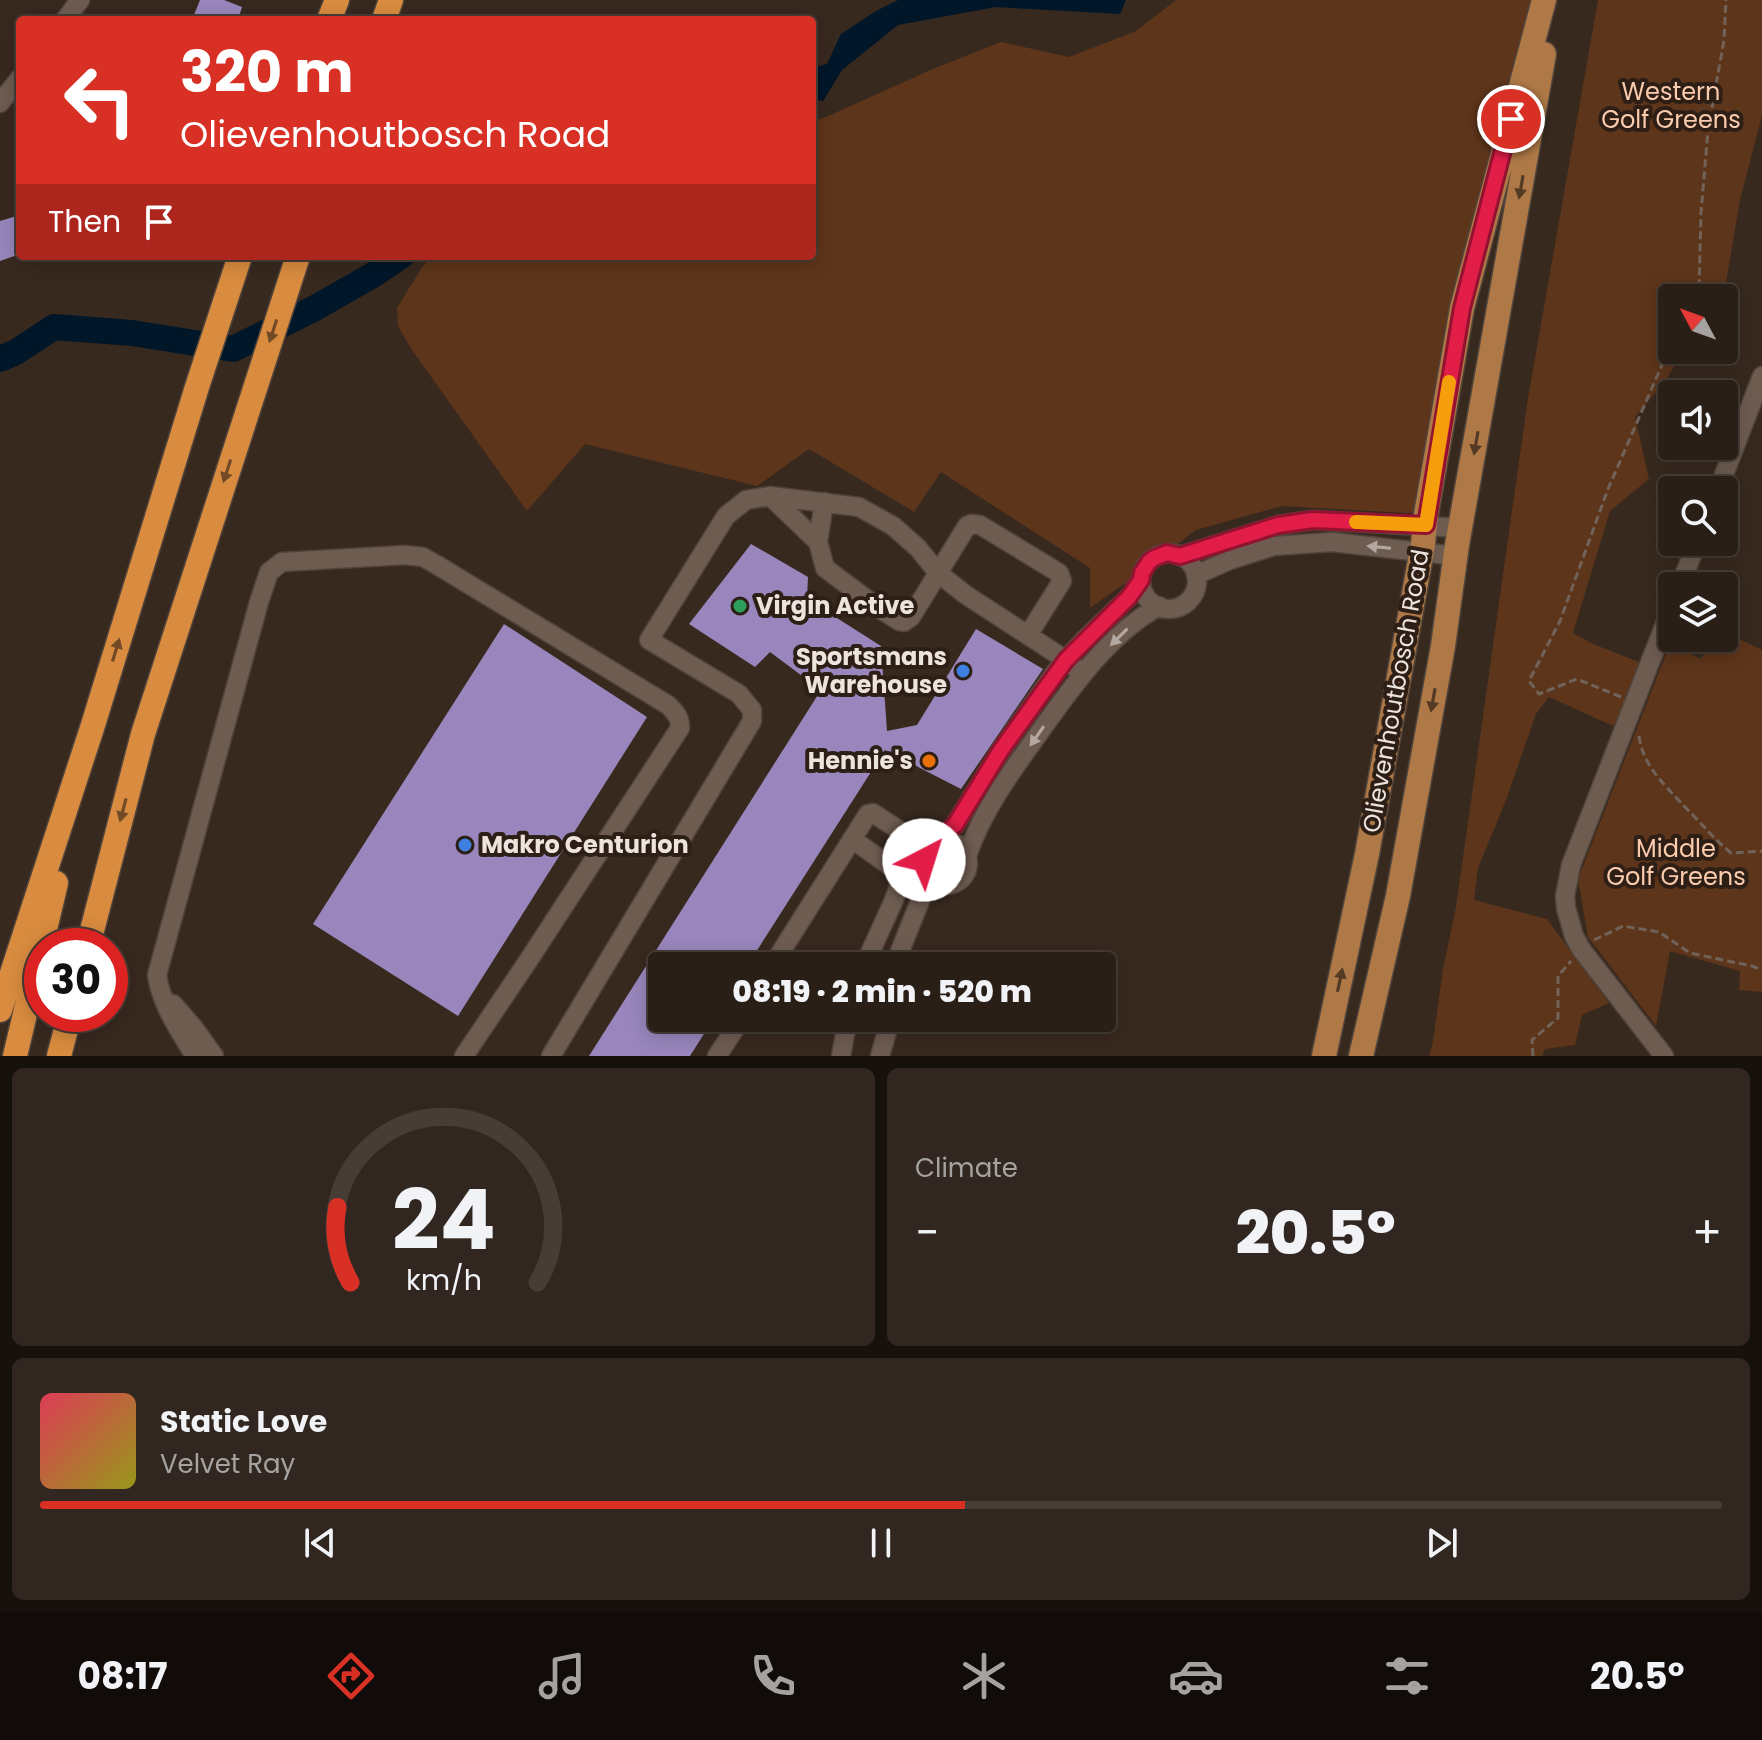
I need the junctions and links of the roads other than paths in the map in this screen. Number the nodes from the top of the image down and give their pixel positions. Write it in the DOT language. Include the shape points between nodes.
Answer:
graph roads {
  1 [pos="1544,0"];
  2 [pos="1552,0"];
  3 [pos="16,83"];
  4 [pos="0,103"];
  5 [pos="238,260"];
  6 [pos="296,260"];
  7 [pos="1762,376"];
  8 [pos="1723,476"];
  9 [pos="770,496"];
  10 [pos="824,502"];
  11 [pos="1426,525"];
  12 [pos="1461,528"];
  13 [pos="818,542"];
  14 [pos="1422,551"];
  15 [pos="1180,556"];
  16 [pos="1456,556"];
  17 [pos="938,573"];
  18 [pos="1196,575"];
  19 [pos="1141,580"];
  20 [pos="1159,606"];
  21 [pos="1028,635"];
  22 [pos="1658,642"];
  23 [pos="1066,660"];
  24 [pos="1083,674"];
  25 [pos="93,725"];
  26 [pos="852,839"];
  27 [pos="932,847"];
  28 [pos="967,856"];
  29 [pos="927,875"];
  30 [pos="945,885"];
  31 [pos="93,928"];
  32 [pos="781,952"];
  33 [pos="870,952"];
  34 [pos="900,952"];
  35 [pos="912,952"];
  36 [pos="162,994"];
  37 [pos="0,1010"];
  38 [pos="193,1027"];
  39 [pos="65,1032"];
  40 [pos="733,1032"];
  41 [pos="845,1032"];
  42 [pos="874,1032"];
  43 [pos="887,1032"];
  44 [pos="15,1055"];
  45 [pos="59,1056"];
  46 [pos="198,1056"];
  47 [pos="214,1056"];
  48 [pos="464,1056"];
  49 [pos="551,1056"];
  50 [pos="717,1056"];
  51 [pos="841,1056"];
  52 [pos="868,1056"];
  53 [pos="880,1056"];
  54 [pos="1324,1056"];
  55 [pos="1361,1056"];
  56 [pos="1664,1056"];
  1 -- 11 [label="main road, Olievenhoutbosch Road" via="1462,308"];
  2 -- 12 [label="main road, Olievenhoutbosch Road, one-way"];
  3 -- 4 [label="street"];
  25 -- 5 [label="highway, one-way"];
  6 -- 31 [label="highway, one-way" via="143,734"];
  7 -- 8 [label="street"];
  9 -- 10 [label="street"];
  9 -- 13 [label="street"];
  9 -- 49 [label="street" via="746,500 726,516 649,640 739,694 752,710 752,721"];
  10 -- 13 [label="street"];
  10 -- 17 [label="street" via="859,507 877,516 918,548"];
  11 -- 12 [label="street"];
  11 -- 14 [label="main road, Olievenhoutbosch Road"];
  11 -- 15 [label="street" via="1313,520 1278,525"];
  12 -- 16 [label="main road, Olievenhoutbosch Road"];
  13 -- 17 [label="street" via="825,568 899,621 911,617"];
  14 -- 16 [label="street"];
  14 -- 18 [label="street, one-way" via="1332,542 1274,546"];
  54 -- 14 [label="main road, Olievenhoutbosch Road, one-way"];
  15 -- 18 [label="street"];
  15 -- 19 [label="street" via="1154,558"];
  16 -- 55 [label="main road, Olievenhoutbosch Road, one-way" via="1398,896"];
  17 -- 21 [label="street"];
  17 -- 21 [label="street" via="971,524 1059,573 1062,581"];
  18 -- 20 [label="street" via="1196,588 1184,604"];
  19 -- 20 [label="street" via="1148,599"];
  19 -- 23 [label="street"];
  20 -- 24 [label="street, one-way" via="1139,618"];
  21 -- 23 [label="street"];
  22 -- 56 [label="street" via="1571,865 1566,908 1581,949"];
  23 -- 24 [label="street"];
  23 -- 27 [label="street" via="955,825"];
  24 -- 28 [label="street, one-way" via="1014,768"];
  25 -- 37 [label="highway"];
  25 -- 44 [label="highway"];
  26 -- 27 [label="street" via="871,812"];
  26 -- 32 [label="street"];
  26 -- 33 [label="street" via="899,876"];
  27 -- 28 [label="street" via="944,841 959,845"];
  27 -- 29 [label="street" via="924,868"];
  28 -- 30 [label="street" via="964,876"];
  29 -- 30 [label="street"];
  29 -- 34 [label="street"];
  30 -- 35 [label="street"];
  36 -- 38 [label="street"];
  36 -- 46 [label="street"];
  36 -- 48 [label="street" via="157,975 162,955 269,572 282,562 300,560 423,557 668,705 680,728"];
  38 -- 46 [label="street"];
  38 -- 47 [label="street"];
  39 -- 45 [label="highway"];
  40 -- 50 [label="street"];
  41 -- 51 [label="street"];
  42 -- 52 [label="street"];
  43 -- 53 [label="street"];
}
